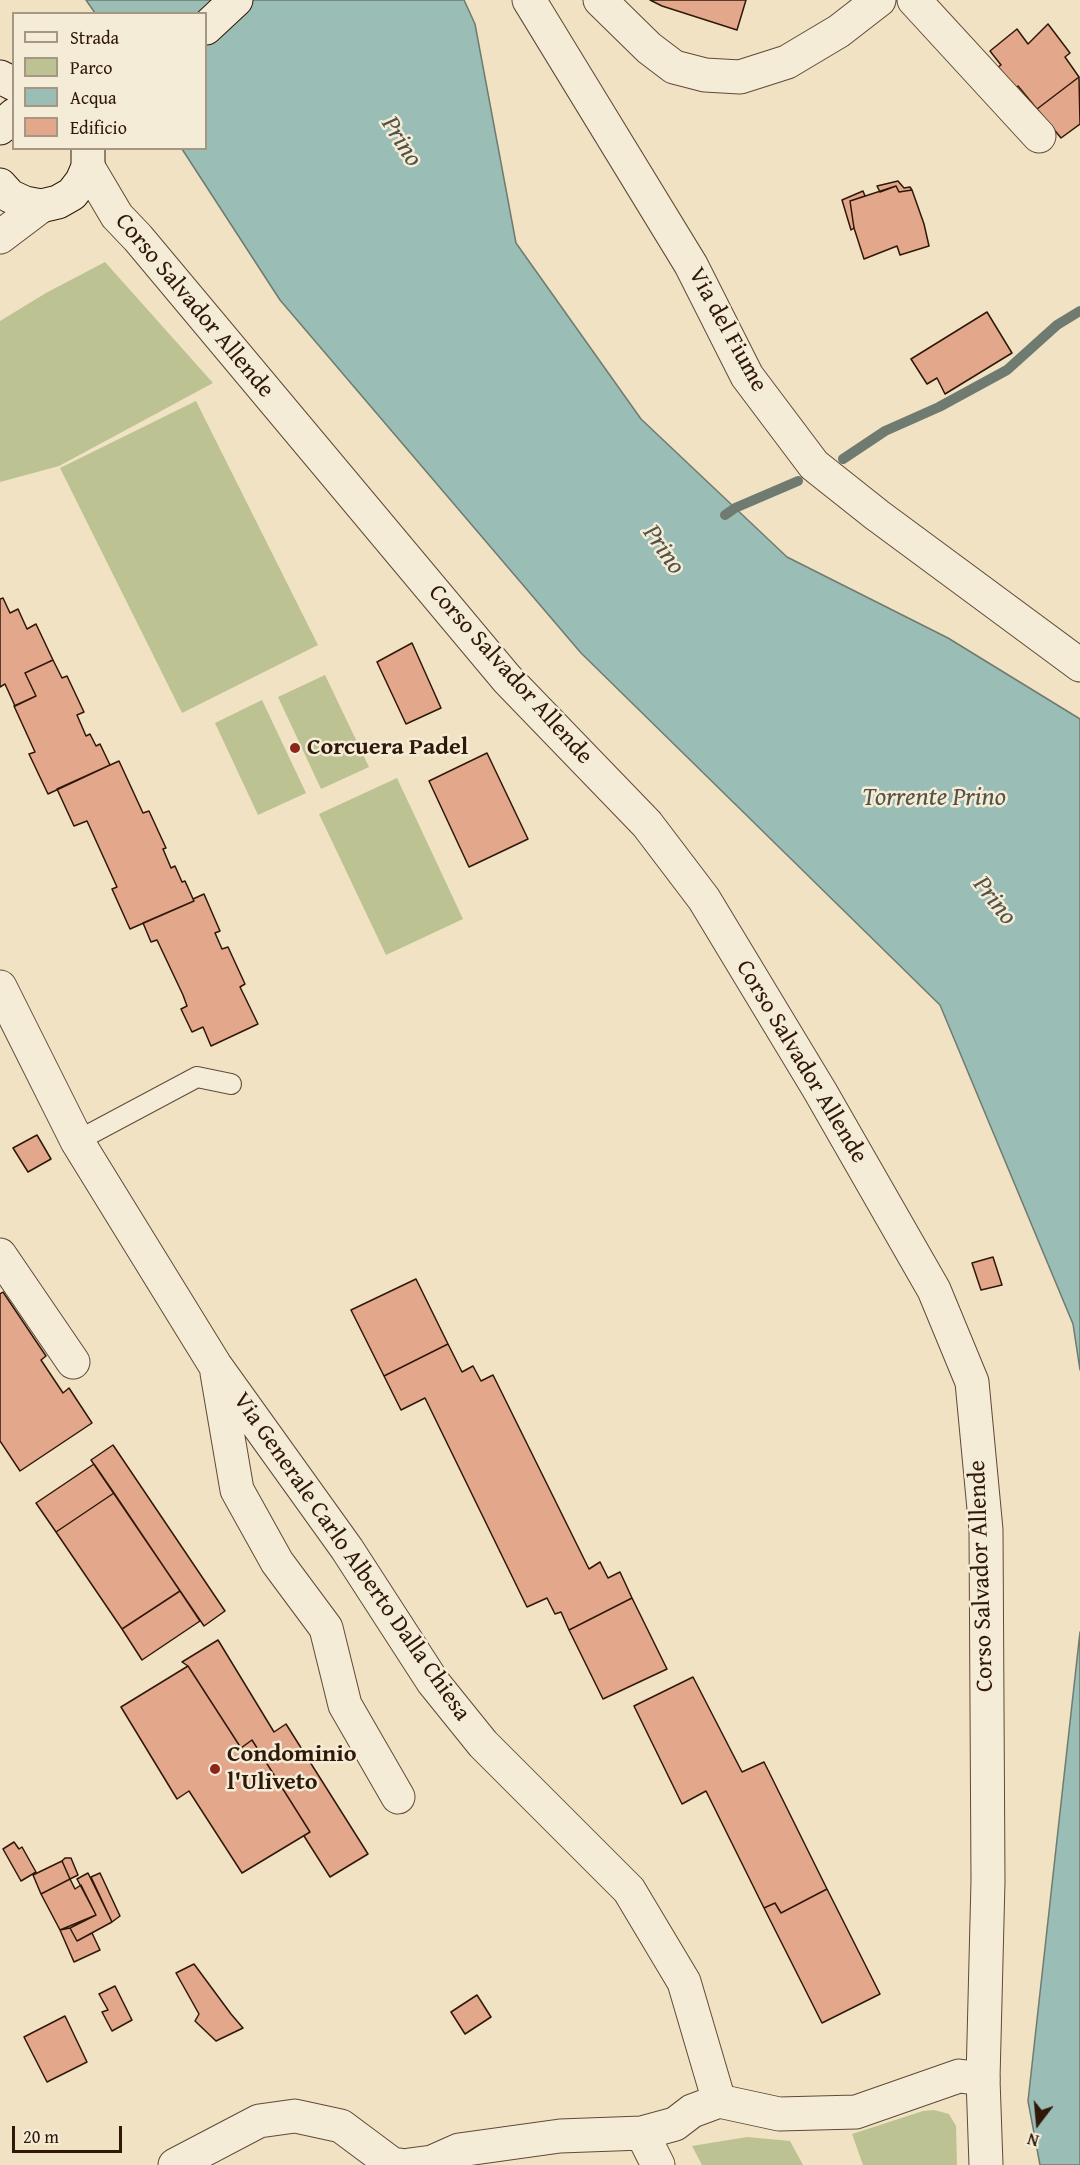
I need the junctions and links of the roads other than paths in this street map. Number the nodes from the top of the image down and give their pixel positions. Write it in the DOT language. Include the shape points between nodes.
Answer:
graph roads {
  1 [pos="236,0"];
  2 [pos="529,0"];
  3 [pos="600,0"];
  4 [pos="879,0"];
  5 [pos="914,0"];
  6 [pos="207,27"];
  7 [pos="12,117"];
  8 [pos="0,128"];
  9 [pos="1039,136"];
  10 [pos="89,153"];
  11 [pos="0,184"];
  12 [pos="50,204"];
  13 [pos="117,216"];
  14 [pos="0,237"];
  15 [pos="1080,665"];
  16 [pos="2,996"];
  17 [pos="231,1084"];
  18 [pos="77,1141"];
  19 [pos="0,1255"];
  20 [pos="72,1362"];
  21 [pos="215,1365"];
  22 [pos="398,1797"];
  23 [pos="983,2079"];
  24 [pos="719,2101"];
  25 [pos="642,2133"];
  26 [pos="175,2165"];
  27 [pos="400,2165"];
  28 [pos="409,2165"];
  29 [pos="658,2165"];
  30 [pos="986,2165"];
  1 -- 6 [label="street"];
  2 -- 15 [label="street, Via del Fiume" via="692,265 747,376 814,465"];
  3 -- 4 [label="street" via="674,67 705,75 740,77 787,62 839,31"];
  5 -- 9 [label="street"];
  7 -- 8 [label="street"];
  10 -- 12 [label="street" via="82,181 72,194"];
  10 -- 13 [label="street, Corso Salvador Allende"];
  11 -- 12 [label="street" via="10,196 25,203"];
  12 -- 13 [label="street"];
  12 -- 14 [label="street"];
  13 -- 23 [label="street, Corso Salvador Allende" via="507,679 647,824 697,890 820,1091 934,1290 972,1382 986,1530 988,1881"];
  16 -- 18 [label="street, Via Generale Carlo Alberto Dalla Chiesa"];
  17 -- 18 [label="lane" via="197,1077"];
  18 -- 21 [label="street, Via Generale Carlo Alberto Dalla Chiesa"];
  19 -- 20 [label="street"];
  21 -- 22 [label="street, Via Generale Carlo Alberto Dalla Chiesa" via="237,1490 277,1562 326,1628 345,1705"];
  21 -- 24 [label="street, Via Generale Carlo Alberto Dalla Chiesa" via="348,1549 433,1682 483,1744 629,1890 684,1982"];
  23 -- 24 [label="street" via="959,2076 856,2112 779,2114"];
  23 -- 30 [label="street, Corso Salvador Allende"];
  24 -- 25 [label="street" via="692,2111 675,2124"];
  25 -- 28 [label="street" via="560,2136 470,2148 432,2162"];
  25 -- 29 [label="street"];
  26 -- 27 [label="street" via="259,2121 295,2116 341,2126 393,2164"];
}
